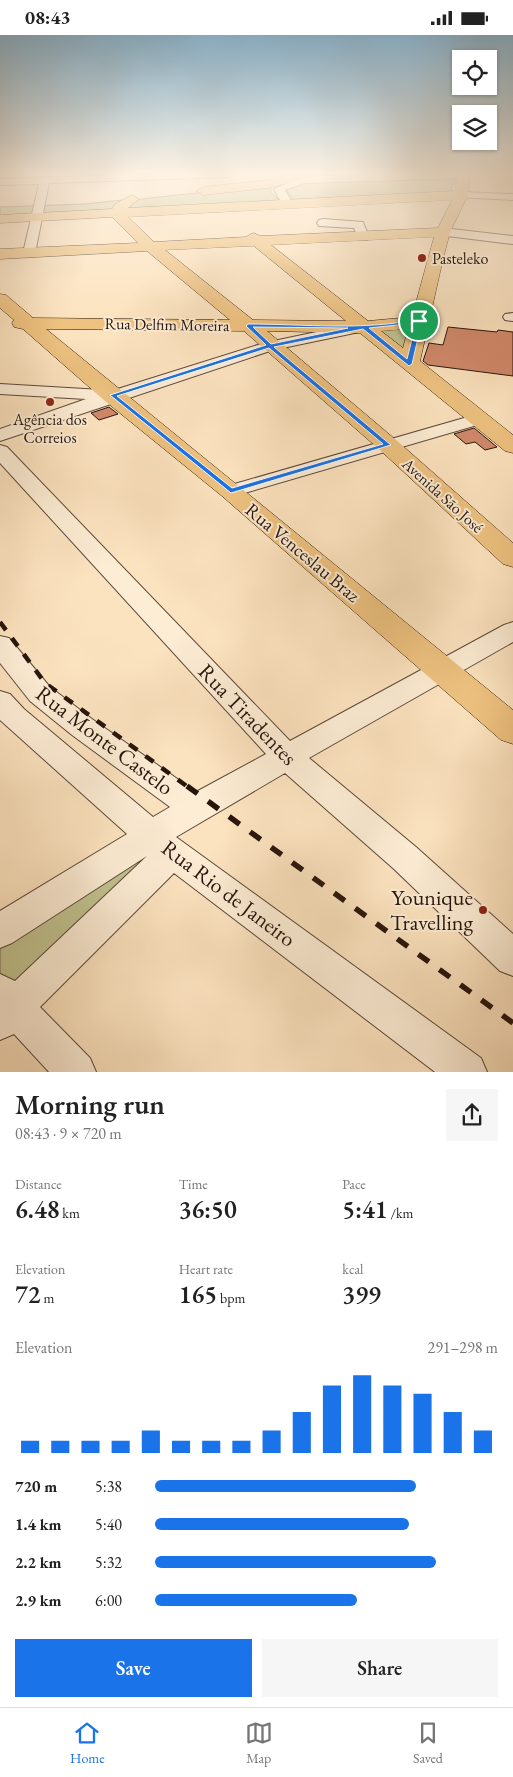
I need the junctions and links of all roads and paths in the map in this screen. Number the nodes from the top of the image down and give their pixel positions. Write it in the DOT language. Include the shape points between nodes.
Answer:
graph roads {
  1 [pos="36,222"];
  2 [pos="126,222"];
  3 [pos="233,222"];
  4 [pos="448,222"];
  5 [pos="323,223"];
  6 [pos="444,232"];
  7 [pos="363,237"];
  8 [pos="513,240"];
  9 [pos="258,242"];
  10 [pos="151,247"];
  11 [pos="29,253"];
  12 [pos="0,254"];
  13 [pos="0,299"];
  14 [pos="419,321"];
  15 [pos="0,323"];
  16 [pos="28,323"];
  17 [pos="248,325"];
  18 [pos="364,327"];
  19 [pos="270,346"];
  20 [pos="409,364"];
  21 [pos="0,389"];
  22 [pos="113,395"];
  23 [pos="478,419"];
  24 [pos="0,435"];
  25 [pos="388,445"];
  26 [pos="513,446"];
  27 [pos="0,451"];
  28 [pos="231,491"];
  29 [pos="513,558"];
  30 [pos="513,631"];
  31 [pos="0,645"];
  32 [pos="443,671"];
  33 [pos="0,703"];
  34 [pos="513,731"];
  35 [pos="287,757"];
  36 [pos="195,808"];
  37 [pos="163,844"];
  38 [pos="0,931"];
  39 [pos="513,958"];
  40 [pos="5,1007"];
  41 [pos="76,1072"];
  42 [pos="467,1072"];
  1 -- 11 [label="street"];
  2 -- 10 [label="main road, Avenida São José"];
  3 -- 9 [label="main road"];
  4 -- 6 [label="main road"];
  5 -- 7 [label="street" via="359,225"];
  6 -- 7 [label="main road"];
  6 -- 8 [label="street"];
  6 -- 14 [label="main road"];
  7 -- 9 [label="main road"];
  9 -- 10 [label="main road"];
  9 -- 18 [label="main road"];
  10 -- 11 [label="main road"];
  10 -- 17 [label="main road, Avenida São José"];
  11 -- 12 [label="main road"];
  13 -- 16 [label="main road, Rua Venceslau Braz"];
  14 -- 18 [label="main road, Rua Delfim Moreira"];
  14 -- 20 [label="main road"];
  15 -- 16 [label="main road, Rua Delfim Moreira"];
  16 -- 17 [label="main road, Rua Delfim Moreira"];
  16 -- 22 [label="main road, Rua Venceslau Braz"];
  17 -- 18 [label="main road, Rua Delfim Moreira"];
  17 -- 19 [label="main road, Avenida São José"];
  18 -- 19 [label="street"];
  18 -- 20 [label="main road"];
  19 -- 22 [label="street"];
  19 -- 25 [label="main road, Avenida São José"];
  20 -- 23 [label="main road"];
  21 -- 22 [label="street"];
  22 -- 24 [label="street"];
  22 -- 28 [label="main road, Rua Venceslau Braz"];
  23 -- 25 [label="street"];
  23 -- 26 [label="main road"];
  25 -- 28 [label="street"];
  25 -- 29 [label="main road, Avenida São José"];
  27 -- 35 [label="street, Rua Tiradentes"];
  28 -- 32 [label="main road, Rua Venceslau Braz"];
  30 -- 32 [label="street"];
  31 -- 36 [label="street, Rua Monte Castelo" via="40,694"];
  32 -- 34 [label="main road, Rua Venceslau Braz"];
  32 -- 35 [label="street"];
  33 -- 37 [label="street, Rua Rio de Janeiro"];
  35 -- 36 [label="street"];
  35 -- 39 [label="street, Rua Tiradentes" via="405,858"];
  36 -- 37 [label="street"];
  37 -- 38 [label="street"];
  37 -- 40 [label="street"];
  37 -- 42 [label="street, Rua Rio de Janeiro"];
  40 -- 41 [label="street"];
}
